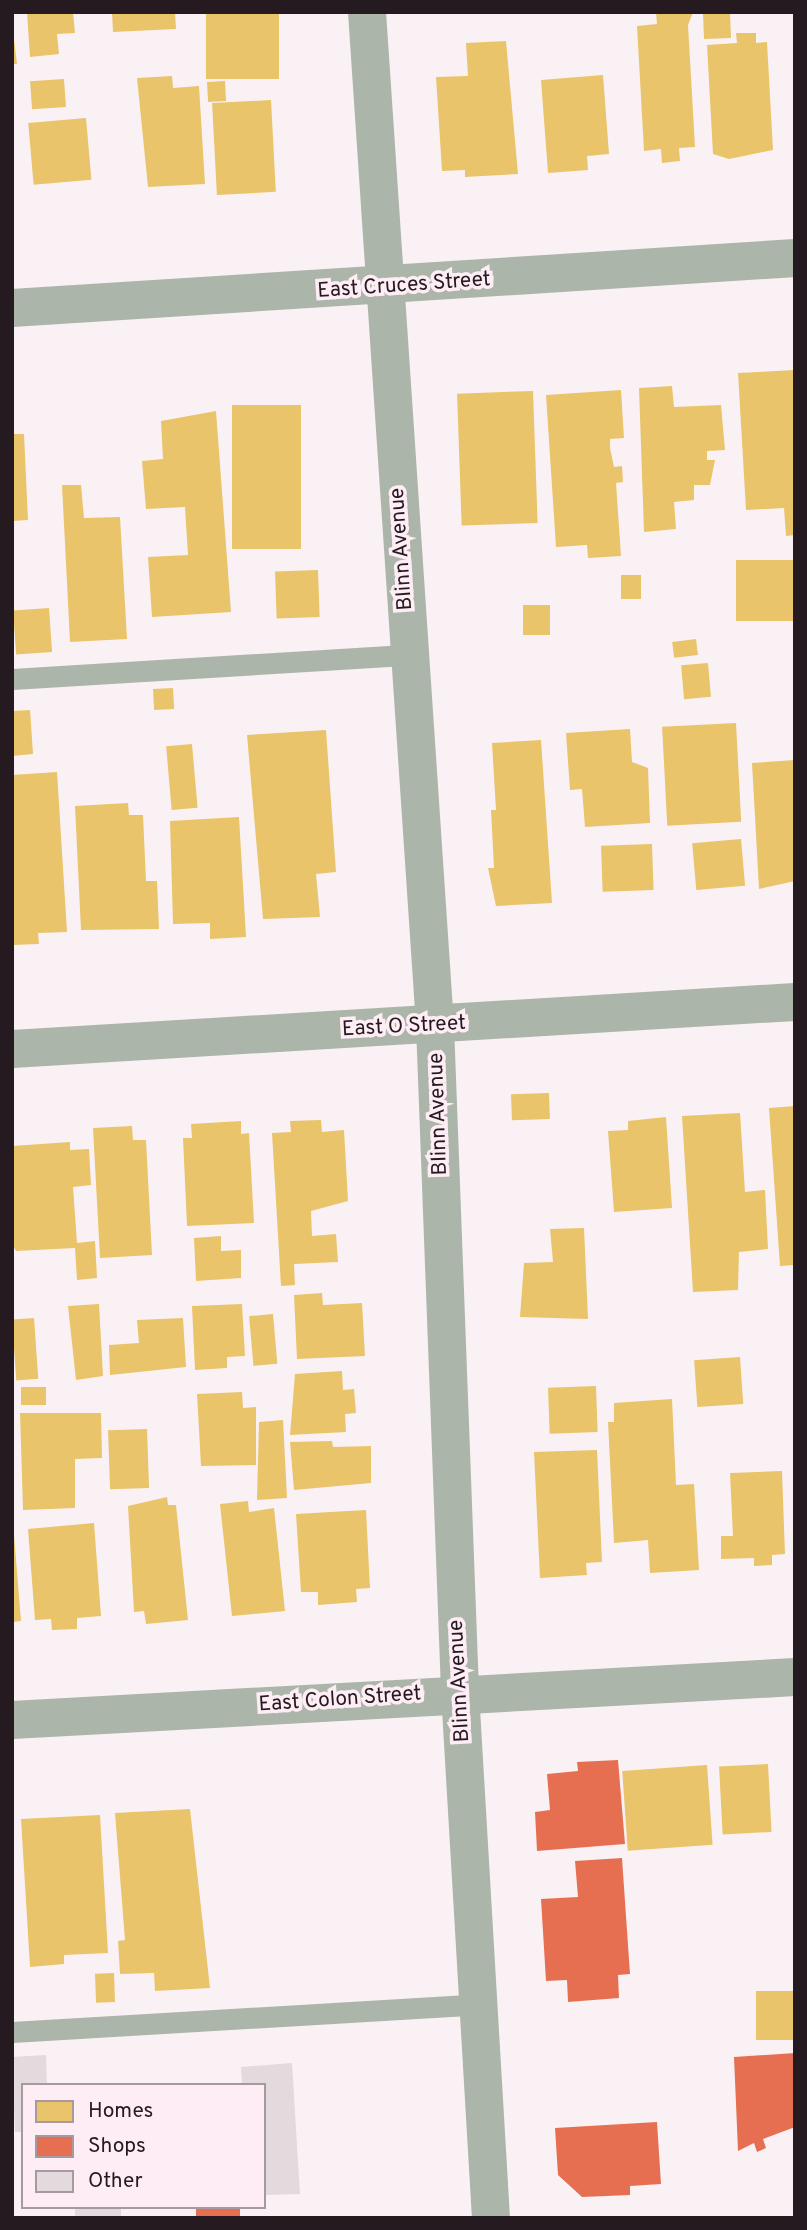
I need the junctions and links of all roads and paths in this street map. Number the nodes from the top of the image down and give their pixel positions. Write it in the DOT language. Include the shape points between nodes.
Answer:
graph roads {
  1 [pos="367,12"];
  2 [pos="795,258"];
  3 [pos="384,288"];
  4 [pos="12,308"];
  5 [pos="409,655"];
  6 [pos="12,679"];
  7 [pos="795,1002"];
  8 [pos="435,1025"];
  9 [pos="12,1049"];
  10 [pos="795,1677"];
  11 [pos="460,1692"];
  12 [pos="12,1720"];
  13 [pos="480,2004"];
  14 [pos="12,2032"];
  15 [pos="491,2218"];
  1 -- 3 [label="street, Blinn Avenue"];
  2 -- 3 [label="street, East Cruces Street"];
  3 -- 4 [label="street, East Cruces Street"];
  3 -- 5 [label="street, Blinn Avenue"];
  5 -- 6 [label="lane"];
  5 -- 8 [label="street, Blinn Avenue"];
  7 -- 8 [label="street, East O Street"];
  8 -- 9 [label="street, East O Street"];
  8 -- 11 [label="street, Blinn Avenue"];
  10 -- 11 [label="street, East Colon Street"];
  11 -- 12 [label="street, East Colon Street"];
  11 -- 13 [label="street, Blinn Avenue"];
  13 -- 14 [label="lane"];
  13 -- 15 [label="street, Blinn Avenue"];
}
